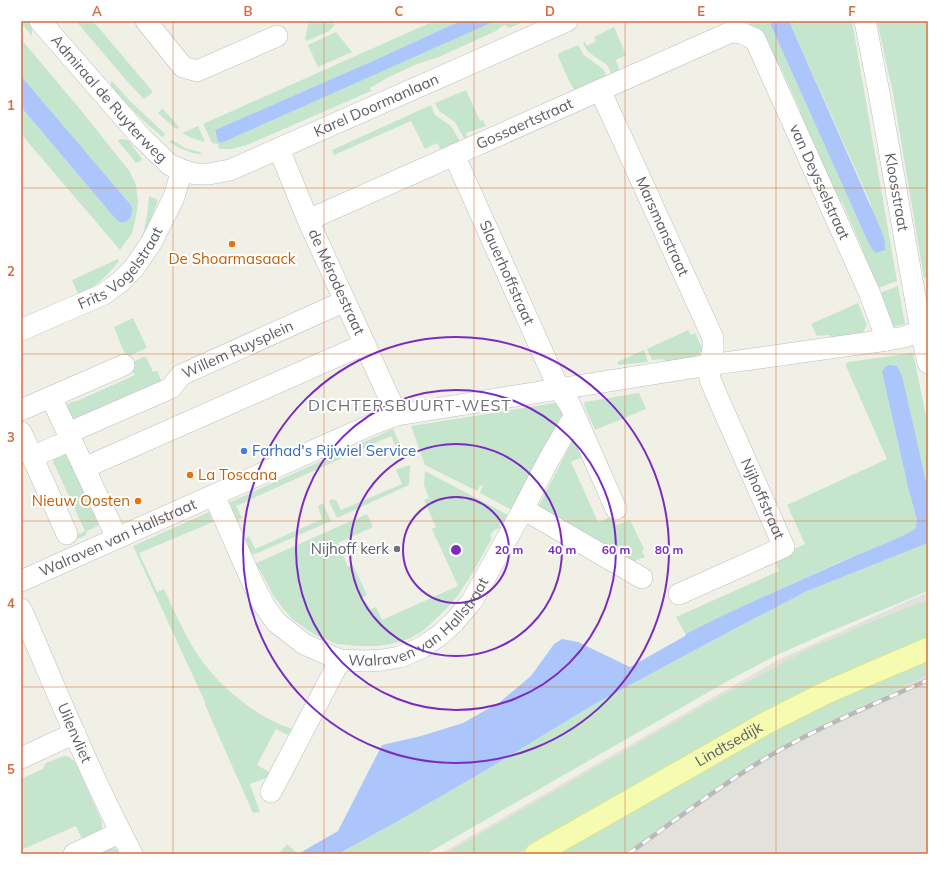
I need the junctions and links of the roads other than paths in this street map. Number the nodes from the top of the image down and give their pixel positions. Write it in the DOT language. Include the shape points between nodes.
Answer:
graph roads {
  1 [pos="40,21"];
  2 [pos="146,21"];
  3 [pos="567,21"];
  4 [pos="866,21"];
  5 [pos="742,34"];
  6 [pos="277,36"];
  7 [pos="600,90"];
  8 [pos="279,149"];
  9 [pos="454,155"];
  10 [pos="182,170"];
  11 [pos="308,220"];
  12 [pos="346,302"];
  13 [pos="924,329"];
  14 [pos="21,330"];
  15 [pos="886,340"];
  16 [pos="365,344"];
  17 [pos="928,363"];
  18 [pos="124,365"];
  19 [pos="709,365"];
  20 [pos="559,389"];
  21 [pos="51,397"];
  22 [pos="21,410"];
  23 [pos="397,415"];
  24 [pos="575,416"];
  25 [pos="21,432"];
  26 [pos="70,436"];
  27 [pos="32,457"];
  28 [pos="84,468"];
  29 [pos="214,495"];
  30 [pos="523,509"];
  31 [pos="616,509"];
  32 [pos="67,534"];
  33 [pos="117,538"];
  34 [pos="642,578"];
  35 [pos="21,581"];
  36 [pos="679,594"];
  37 [pos="21,609"];
  38 [pos="928,650"];
  39 [pos="340,660"];
  40 [pos="74,733"];
  41 [pos="21,758"];
  42 [pos="271,792"];
  43 [pos="121,832"];
  44 [pos="74,854"];
  45 [pos="132,854"];
  46 [pos="536,854"];
  1 -- 10 [label="street, Admiraal de Ruyterweg" via="141,137 170,165"];
  2 -- 6 [label="street" via="183,67 197,71"];
  3 -- 8 [label="street, Karel Doormanlaan"];
  4 -- 13 [label="street, Kloosstraat"];
  5 -- 7 [label="street, Gossaertstraat" via="731,32"];
  5 -- 15 [label="street, van Deysselstraat" via="755,38 870,294"];
  7 -- 9 [label="street, Gossaertstraat"];
  7 -- 19 [label="street, Marsmanstraat" via="713,338"];
  8 -- 10 [label="street, Karel Doormanlaan" via="230,170 195,174"];
  8 -- 11 [label="street, de Mérodestraat"];
  9 -- 11 [label="street, Gossaertstraat"];
  9 -- 20 [label="street, Slauerhoffstraat"];
  10 -- 14 [label="street, Frits Vogelstraat" via="174,197 151,243 134,268 120,282 104,294"];
  11 -- 12 [label="street, de Mérodestraat"];
  12 -- 16 [label="street, de Mérodestraat"];
  12 -- 26 [label="street, Willem Ruysplein" via="181,375 171,388"];
  13 -- 15 [label="street" via="904,337"];
  13 -- 17 [label="street, Kloosstraat"];
  15 -- 19 [label="street"];
  16 -- 23 [label="street, de Mérodestraat"];
  16 -- 28 [label="street"];
  18 -- 21 [label="street"];
  19 -- 20 [label="street"];
  19 -- 36 [label="street, Nijhoffstraat" via="710,379 716,396 784,547"];
  20 -- 23 [label="street, Walraven van Hallstraat"];
  20 -- 24 [label="street"];
  21 -- 22 [label="street"];
  21 -- 26 [label="street"];
  23 -- 29 [label="street, Walraven van Hallstraat"];
  24 -- 30 [label="street, Walraven van Hallstraat"];
  24 -- 31 [label="street"];
  25 -- 27 [label="street"];
  26 -- 27 [label="street, Willem Ruysplein"];
  26 -- 28 [label="street"];
  27 -- 32 [label="street"];
  28 -- 33 [label="street"];
  29 -- 33 [label="street, Walraven van Hallstraat"];
  29 -- 39 [label="street, Walraven van Hallstraat" via="251,580 276,622 304,644"];
  30 -- 34 [label="street"];
  30 -- 39 [label="street, Walraven van Hallstraat" via="472,601 441,634 400,657 366,661"];
  33 -- 35 [label="street, Walraven van Hallstraat"];
  37 -- 40 [label="street, Uilenvliet"];
  38 -- 46 [label="main road, Lindtsedijk" via="821,695 766,723"];
  39 -- 42 [label="street, Walraven van Hallstraat"];
  40 -- 41 [label="street"];
  40 -- 43 [label="street, Uilenvliet"];
  43 -- 44 [label="street"];
  43 -- 45 [label="street, Uilenvliet"];
}
